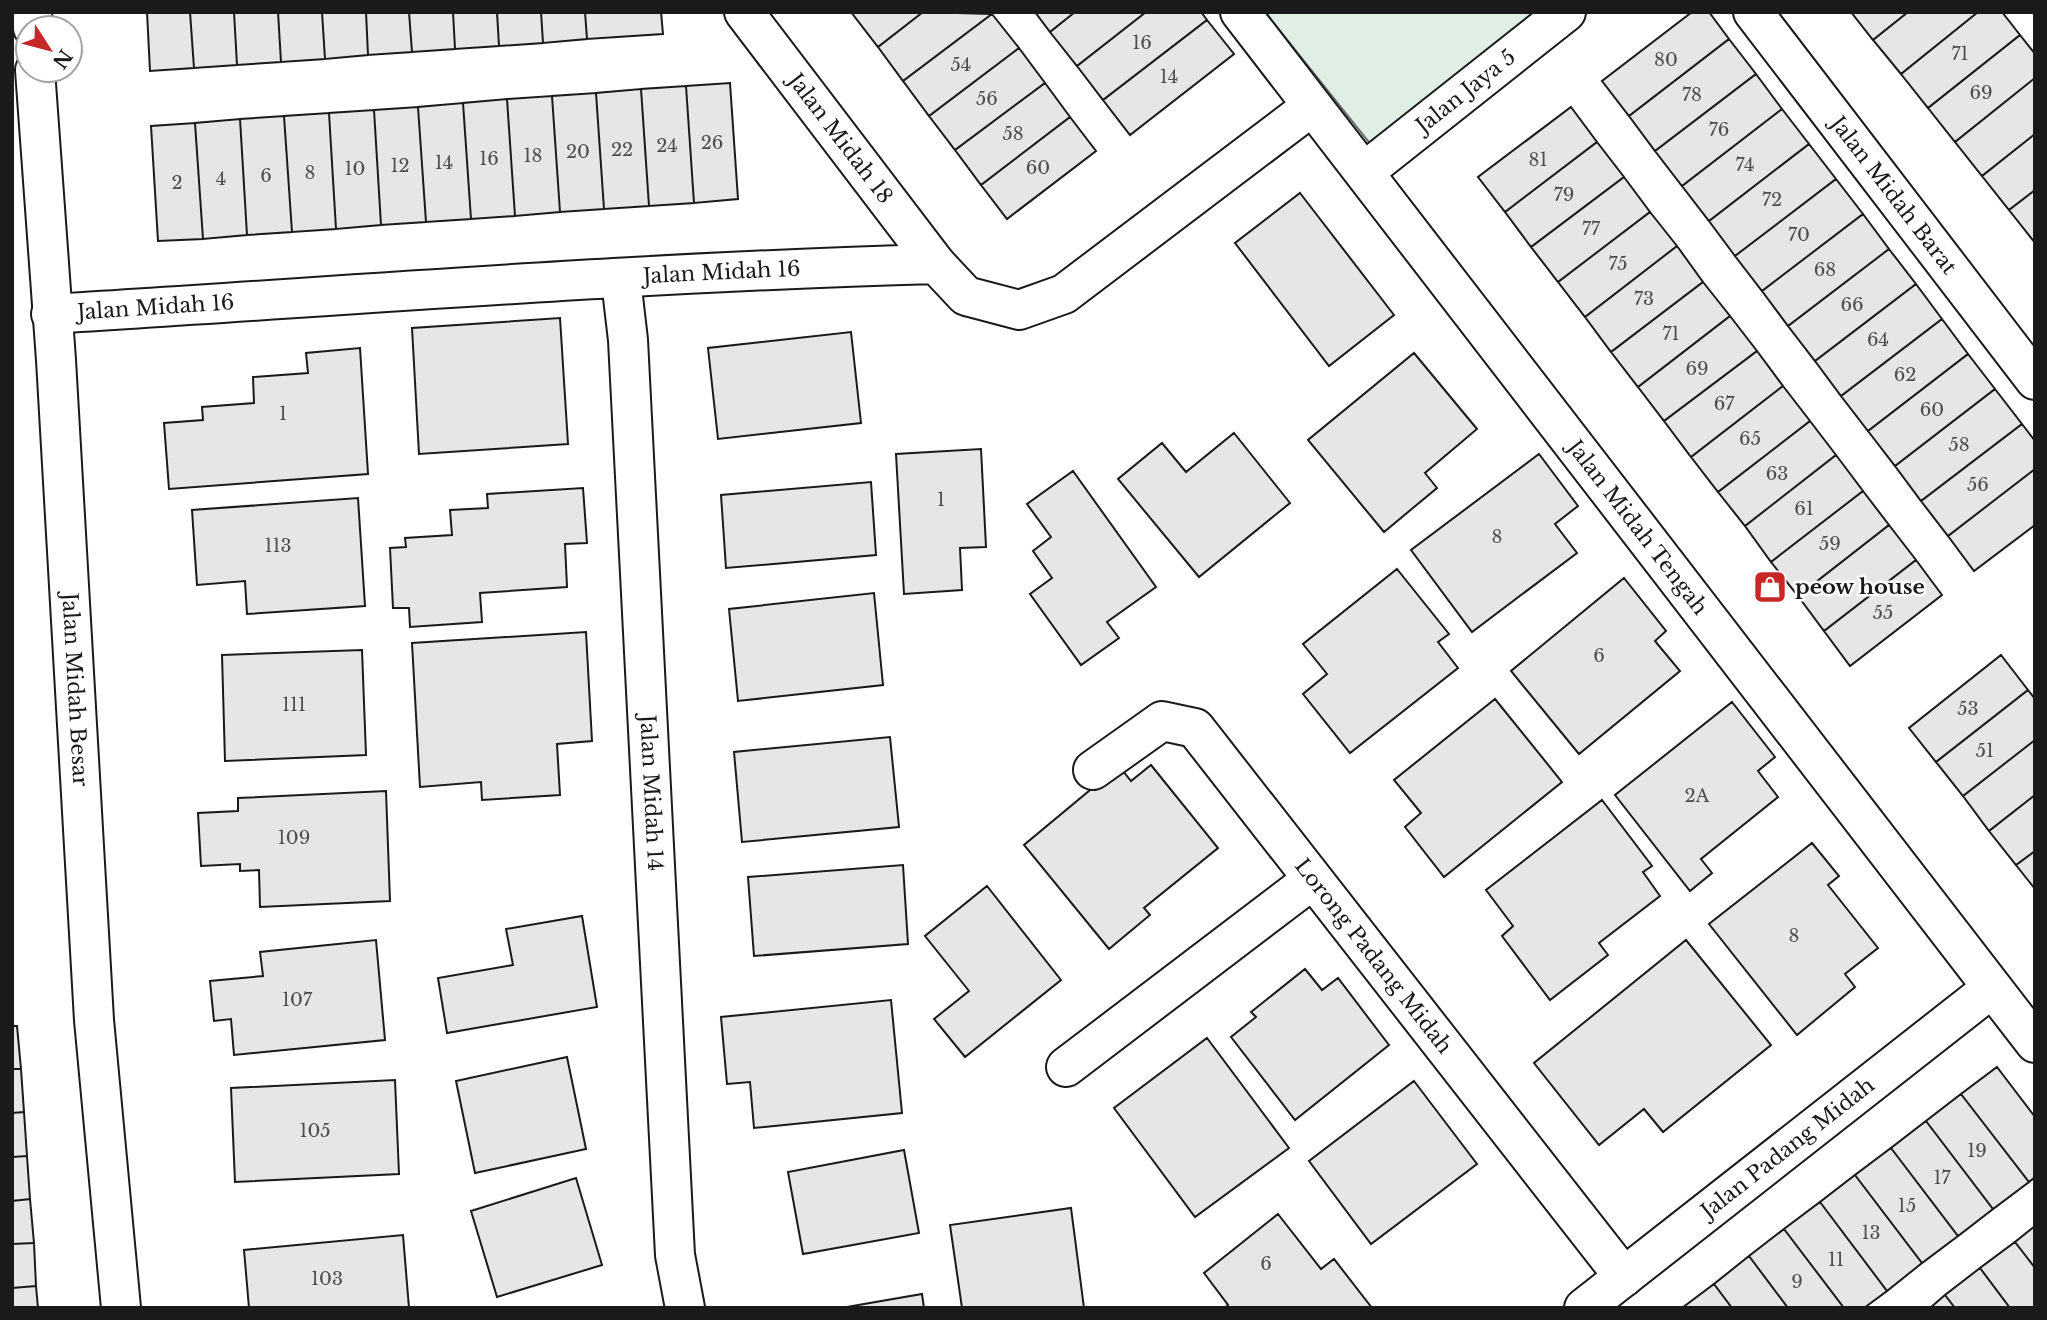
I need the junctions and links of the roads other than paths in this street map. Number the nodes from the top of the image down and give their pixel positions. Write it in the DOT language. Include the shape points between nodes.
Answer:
graph roads {
  1 [pos="744,12"];
  2 [pos="1240,12"];
  3 [pos="1566,12"];
  4 [pos="1752,12"];
  5 [pos="36,84"];
  6 [pos="1311,107"];
  7 [pos="1364,172"];
  8 [pos="936,264"];
  9 [pos="621,280"];
  10 [pos="51,314"];
  11 [pos="2035,380"];
  12 [pos="1094,770"];
  13 [pos="1312,880"];
  14 [pos="1993,988"];
  15 [pos="2035,1043"];
  16 [pos="1066,1066"];
  17 [pos="1624,1277"];
  18 [pos="121,1308"];
  19 [pos="685,1308"];
  20 [pos="1584,1308"];
  1 -- 8 [label="street, Jalan Midah 18"];
  2 -- 6 [label="street, Jalan Midah Tengah"];
  3 -- 7 [label="street, Jalan Jaya 5"];
  4 -- 11 [label="street, Jalan Midah Barat"];
  5 -- 10 [label="street, Jalan Midah Besar"];
  6 -- 7 [label="street, Jalan Midah Tengah"];
  6 -- 8 [label="street" via="1063,294 1019,310 966,296"];
  7 -- 14 [label="street, Jalan Midah Tengah"];
  8 -- 9 [label="street, Jalan Midah 16" via="751,269"];
  9 -- 10 [label="street, Jalan Midah 16"];
  9 -- 19 [label="street, Jalan Midah 14" via="628,340 675,1255"];
  10 -- 18 [label="street, Jalan Midah Besar" via="94,1020"];
  12 -- 13 [label="street, Lorong Padang Midah" via="1162,721 1195,728"];
  13 -- 16 [label="street"];
  13 -- 17 [label="street, Lorong Padang Midah"];
  14 -- 15 [label="street, Jalan Midah Tengah"];
  14 -- 17 [label="street, Jalan Padang Midah"];
  17 -- 20 [label="street, Jalan Padang Midah"];
}
